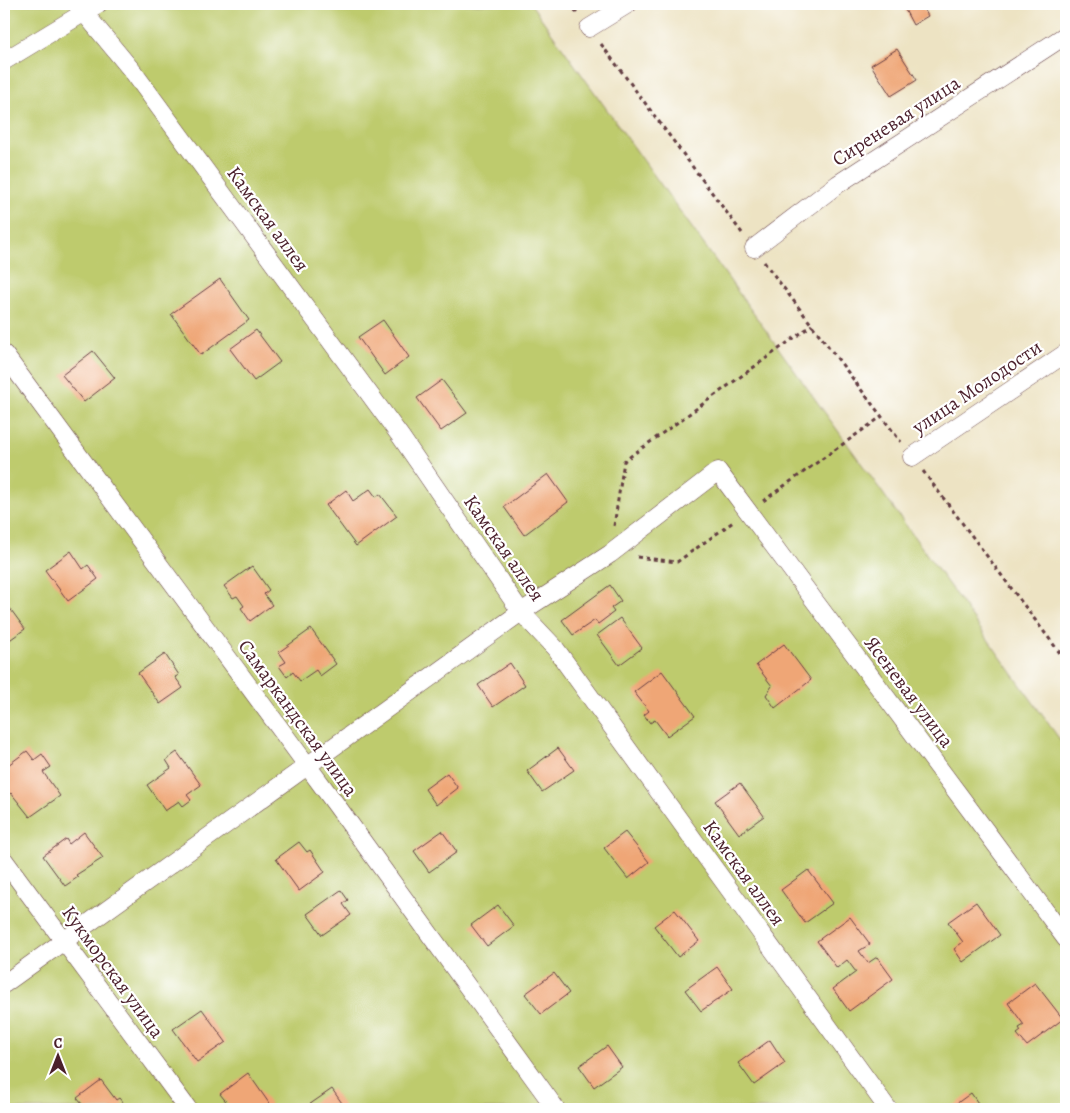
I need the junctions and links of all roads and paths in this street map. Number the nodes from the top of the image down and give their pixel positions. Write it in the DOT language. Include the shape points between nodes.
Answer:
graph roads {
  1 [pos="570,4"];
  2 [pos="628,4"];
  3 [pos="86,7"];
  4 [pos="589,28"];
  5 [pos="1066,35"];
  6 [pos="4,61"];
  7 [pos="754,248"];
  8 [pos="812,325"];
  9 [pos="1066,353"];
  10 [pos="4,354"];
  11 [pos="912,457"];
  12 [pos="610,554"];
  13 [pos="521,612"];
  14 [pos="1066,661"];
  15 [pos="308,766"];
  16 [pos="4,860"];
  17 [pos="1066,939"];
  18 [pos="64,941"];
  19 [pos="4,984"];
  20 [pos="188,1109"];
  21 [pos="556,1109"];
  22 [pos="888,1109"];
  1 -- 4 [label="path"];
  2 -- 4 [label="street"];
  3 -- 6 [label="street"];
  3 -- 13 [label="street, Камская аллея" via="401,438"];
  4 -- 7 [label="path"];
  5 -- 7 [label="street, Сиреневая улица" via="838,184"];
  7 -- 8 [label="path"];
  8 -- 11 [label="path"];
  8 -- 12 [label="path" via="624,461"];
  9 -- 11 [label="street, улица Молодости"];
  10 -- 15 [label="street, Самаркандская улица"];
  11 -- 14 [label="path"];
  12 -- 13 [label="street"];
  12 -- 17 [label="street, Ясеневая улица" via="718,472"];
  13 -- 15 [label="street"];
  13 -- 22 [label="street, Камская аллея" via="555,648"];
  15 -- 18 [label="street"];
  15 -- 21 [label="street, Самаркандская улица"];
  16 -- 18 [label="street, Кукморская улица"];
  18 -- 19 [label="street"];
  18 -- 20 [label="street, Кукморская улица"];
}
